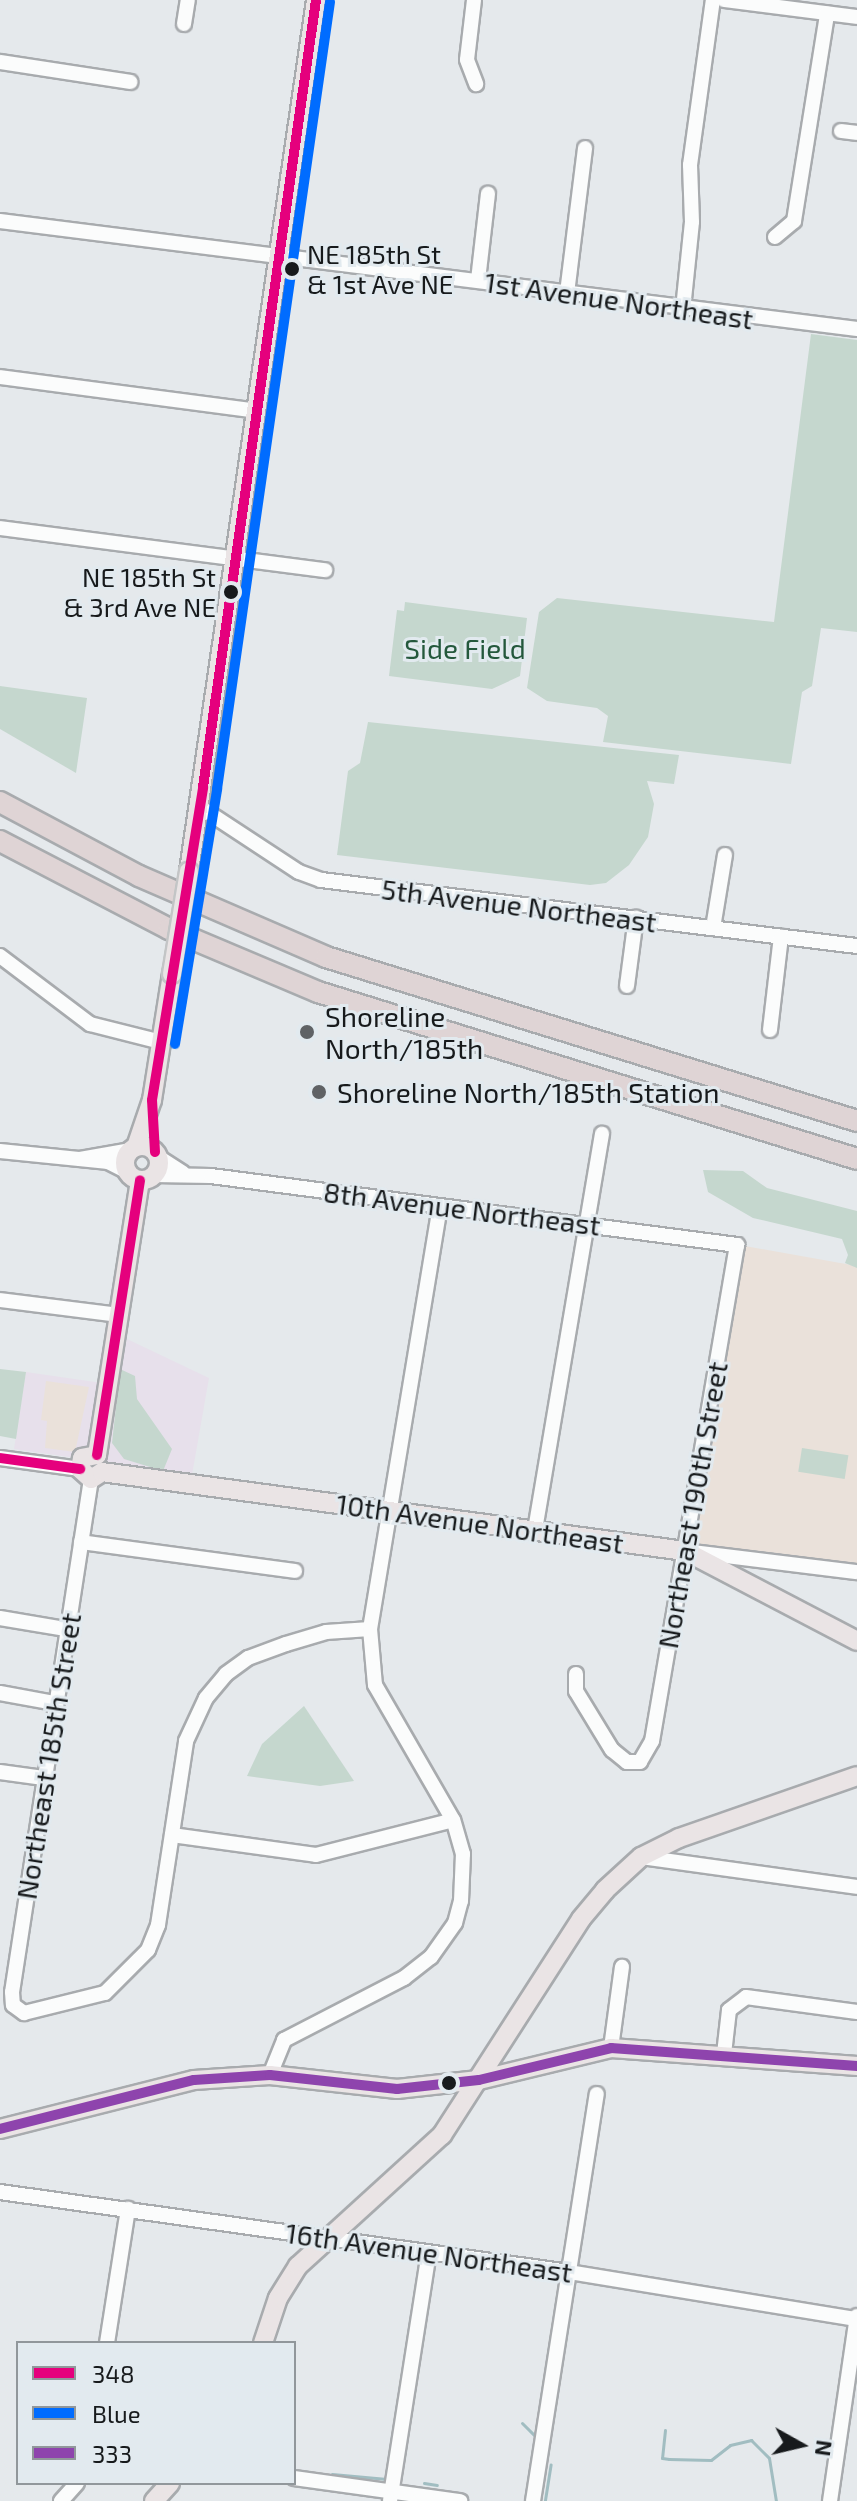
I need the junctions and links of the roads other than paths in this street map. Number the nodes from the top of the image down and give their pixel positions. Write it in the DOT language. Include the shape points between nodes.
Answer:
graph roads {
  1 [pos="188,0"];
  2 [pos="316,0"];
  3 [pos="474,0"];
  4 [pos="713,0"];
  5 [pos="724,0"];
  6 [pos="827,14"];
  7 [pos="857,17"];
  8 [pos="184,24"];
  9 [pos="0,62"];
  10 [pos="130,82"];
  11 [pos="476,84"];
  12 [pos="841,131"];
  13 [pos="857,133"];
  14 [pos="585,148"];
  15 [pos="488,194"];
  16 [pos="0,221"];
  17 [pos="775,237"];
  18 [pos="279,255"];
  19 [pos="478,280"];
  20 [pos="567,293"];
  21 [pos="683,309"];
  22 [pos="857,329"];
  23 [pos="0,377"];
  24 [pos="257,411"];
  25 [pos="0,528"];
  26 [pos="236,558"];
  27 [pos="325,570"];
  28 [pos="0,802"];
  29 [pos="200,807"];
  30 [pos="0,841"];
  31 [pos="725,855"];
  32 [pos="636,918"];
  33 [pos="713,928"];
  34 [pos="781,937"];
  35 [pos="857,946"];
  36 [pos="0,956"];
  37 [pos="627,986"];
  38 [pos="770,1030"];
  39 [pos="161,1042"];
  40 [pos="152,1100"];
  41 [pos="857,1121"];
  42 [pos="602,1134"];
  43 [pos="134,1148"];
  44 [pos="0,1151"];
  45 [pos="156,1154"];
  46 [pos="80,1159"];
  47 [pos="857,1159"];
  48 [pos="188,1174"];
  49 [pos="140,1176"];
  50 [pos="440,1207"];
  51 [pos="588,1225"];
  52 [pos="737,1245"];
  53 [pos="0,1300"];
  54 [pos="118,1315"];
  55 [pos="0,1458"];
  56 [pos="92,1469"];
  57 [pos="389,1510"];
  58 [pos="535,1530"];
  59 [pos="81,1542"];
  60 [pos="685,1551"];
  61 [pos="295,1571"];
  62 [pos="857,1572"];
  63 [pos="0,1618"];
  64 [pos="66,1629"];
  65 [pos="370,1629"];
  66 [pos="857,1641"];
  67 [pos="576,1674"];
  68 [pos="0,1693"];
  69 [pos="55,1703"];
  70 [pos="0,1772"];
  71 [pos="857,1776"];
  72 [pos="44,1778"];
  73 [pos="453,1820"];
  74 [pos="172,1835"];
  75 [pos="641,1857"];
  76 [pos="857,1887"];
  77 [pos="622,1967"];
  78 [pos="857,2012"];
  79 [pos="611,2048"];
  80 [pos="724,2054"];
  81 [pos="857,2066"];
  82 [pos="270,2075"];
  83 [pos="479,2080"];
  84 [pos="430,2086"];
  85 [pos="597,2094"];
  86 [pos="450,2124"];
  87 [pos="0,2129"];
  88 [pos="0,2192"];
  89 [pos="128,2209"];
  90 [pos="328,2237"];
  91 [pos="429,2253"];
  92 [pos="569,2272"];
  93 [pos="857,2318"];
  94 [pos="107,2341"];
  95 [pos="264,2341"];
  96 [pos="296,2478"];
  97 [pos="75,2485"];
  98 [pos="168,2485"];
  99 [pos="391,2496"];
  100 [pos="61,2501"];
  101 [pos="154,2501"];
  102 [pos="460,2501"];
  103 [pos="533,2501"];
  104 [pos="830,2501"];
  1 -- 8 [label="street"];
  2 -- 18 [label="main road"];
  3 -- 11 [label="street" via="467,60"];
  4 -- 21 [label="street" via="690,165 692,222"];
  5 -- 6 [label="street"];
  6 -- 7 [label="street"];
  6 -- 17 [label="street" via="794,221"];
  9 -- 10 [label="street"];
  12 -- 13 [label="street"];
  14 -- 20 [label="street"];
  15 -- 19 [label="street"];
  16 -- 18 [label="street, 1st Avenue Northeast"];
  18 -- 19 [label="street, 1st Avenue Northeast"];
  18 -- 24 [label="main road"];
  19 -- 20 [label="street, 1st Avenue Northeast"];
  20 -- 21 [label="street, 1st Avenue Northeast"];
  21 -- 22 [label="street, 1st Avenue Northeast"];
  23 -- 24 [label="street"];
  24 -- 26 [label="main road"];
  25 -- 26 [label="street"];
  26 -- 27 [label="street"];
  26 -- 29 [label="main road"];
  28 -- 41 [label="highway" via="152,882 326,957"];
  29 -- 32 [label="street, 5th Avenue Northeast" via="299,872 321,880"];
  29 -- 39 [label="main road, bridge"];
  30 -- 47 [label="highway" via="169,929 318,992"];
  31 -- 33 [label="street"];
  32 -- 33 [label="street, 5th Avenue Northeast"];
  32 -- 37 [label="street"];
  33 -- 34 [label="street, 5th Avenue Northeast"];
  34 -- 35 [label="street, 5th Avenue Northeast"];
  34 -- 38 [label="street"];
  36 -- 39 [label="street" via="90,1024"];
  39 -- 40 [label="main road"];
  40 -- 43 [label="main road"];
  40 -- 45 [label="main road"];
  42 -- 51 [label="street"];
  43 -- 45 [label="main road"];
  43 -- 46 [label="street, 8th Avenue Northeast"];
  43 -- 49 [label="main road"];
  44 -- 46 [label="street, 8th Avenue Northeast"];
  45 -- 48 [label="street, 8th Avenue Northeast"];
  45 -- 49 [label="main road"];
  46 -- 49 [label="street, 8th Avenue Northeast" via="108,1162"];
  48 -- 49 [label="street, 8th Avenue Northeast"];
  48 -- 50 [label="street, 8th Avenue Northeast"];
  49 -- 54 [label="main road, Northeast 185th Street"];
  50 -- 51 [label="street, 8th Avenue Northeast"];
  50 -- 57 [label="street"];
  51 -- 52 [label="street, 8th Avenue Northeast"];
  51 -- 58 [label="street"];
  52 -- 60 [label="street, Northeast 190th Street"];
  53 -- 54 [label="street"];
  54 -- 56 [label="main road, Northeast 185th Street"];
  55 -- 56 [label="street, 10th Avenue Northeast"];
  56 -- 57 [label="main road, 10th Avenue Northeast"];
  56 -- 59 [label="street, Northeast 185th Street"];
  57 -- 58 [label="main road, 10th Avenue Northeast"];
  57 -- 65 [label="street"];
  58 -- 60 [label="main road, 10th Avenue Northeast"];
  59 -- 61 [label="street"];
  59 -- 64 [label="street, Northeast 185th Street"];
  60 -- 62 [label="street, 10th Avenue Northeast"];
  60 -- 66 [label="main road"];
  60 -- 67 [label="street, Northeast 190th Street" via="652,1741 640,1762 627,1762 612,1750 576,1691"];
  63 -- 64 [label="street"];
  64 -- 69 [label="street, Northeast 185th Street"];
  65 -- 73 [label="street" via="375,1685"];
  65 -- 74 [label="street" via="326,1632 286,1644 248,1658 226,1674 206,1698 186,1741"];
  68 -- 69 [label="street"];
  69 -- 72 [label="street, Northeast 185th Street"];
  70 -- 72 [label="street"];
  71 -- 75 [label="main road" via="737,1816"];
  72 -- 74 [label="street, Northeast 185th Street" via="12,1992 13,2005 24,2013 105,1993 148,1950 158,1925"];
  73 -- 74 [label="street" via="316,1855"];
  73 -- 82 [label="street" via="465,1875 455,1923 445,1941 404,1978 284,2040"];
  75 -- 76 [label="street"];
  75 -- 83 [label="main road" via="581,1919"];
  77 -- 79 [label="street"];
  78 -- 80 [label="street" via="746,1997 729,2010"];
  79 -- 80 [label="main road"];
  79 -- 83 [label="main road"];
  80 -- 81 [label="main road"];
  82 -- 84 [label="main road" via="397,2089"];
  82 -- 87 [label="main road" via="194,2080"];
  83 -- 84 [label="main road"];
  83 -- 86 [label="main road"];
  84 -- 86 [label="main road" via="449,2105"];
  85 -- 92 [label="street"];
  86 -- 90 [label="main road"];
  88 -- 89 [label="street, 16th Avenue Northeast"];
  89 -- 90 [label="street, 16th Avenue Northeast"];
  89 -- 94 [label="street"];
  90 -- 91 [label="street, 16th Avenue Northeast"];
  90 -- 95 [label="main road" via="287,2282"];
  91 -- 92 [label="street, 16th Avenue Northeast"];
  91 -- 99 [label="street"];
  92 -- 93 [label="street, 16th Avenue Northeast"];
  92 -- 103 [label="street"];
  93 -- 104 [label="street"];
  96 -- 99 [label="street"];
  97 -- 100 [label="street"];
  98 -- 101 [label="main road"];
  99 -- 102 [label="street"];
}
